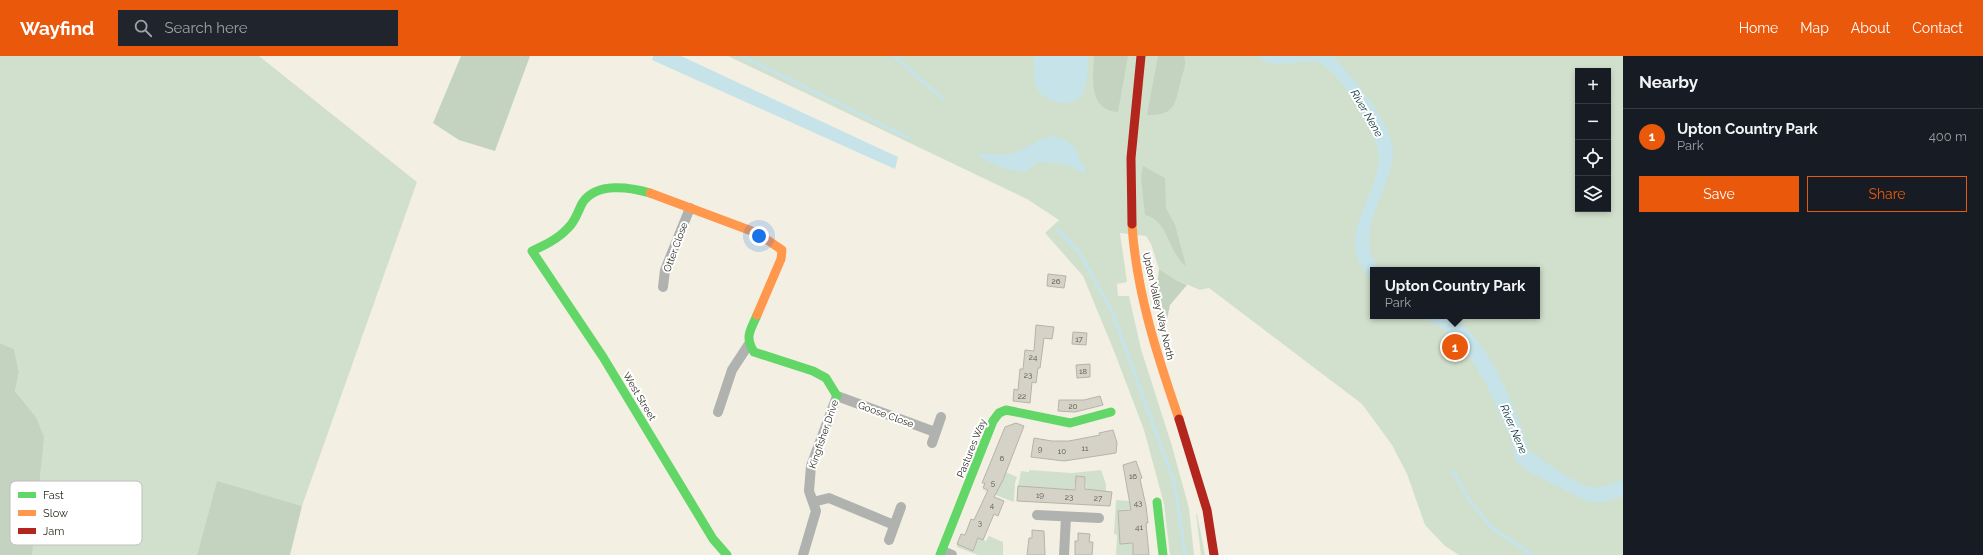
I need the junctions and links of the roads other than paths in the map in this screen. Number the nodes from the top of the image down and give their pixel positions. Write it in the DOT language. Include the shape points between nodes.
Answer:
graph roads {
  1 [pos="1141,56"];
  2 [pos="690,208"];
  3 [pos="663,287"];
  4 [pos="749,344"];
  5 [pos="837,396"];
  6 [pos="718,412"];
  7 [pos="1111,412"];
  8 [pos="941,417"];
  9 [pos="935,432"];
  10 [pos="932,443"];
  11 [pos="813,502"];
  12 [pos="1157,502"];
  13 [pos="901,507"];
  14 [pos="1037,515"];
  15 [pos="1066,517"];
  16 [pos="1099,518"];
  17 [pos="894,525"];
  18 [pos="888,540"];
  19 [pos="941,553"];
  20 [pos="727,555"];
  21 [pos="803,555"];
  22 [pos="952,555"];
  23 [pos="1064,555"];
  24 [pos="1163,555"];
  25 [pos="1214,555"];
  1 -- 25 [label="street, Upton Valley Way North" via="1132,151 1131,225 1136,262 1154,338 1208,512"];
  2 -- 3 [label="street, Otter Close" via="665,270"];
  2 -- 4 [label="street" via="756,232 776,243 782,250 781,259 748,336"];
  2 -- 20 [label="street, West Street" via="627,188 607,189 590,194 581,205 572,224 562,234 532,251 624,390 713,539"];
  4 -- 5 [label="street, Kingfisher Drive" via="754,352 813,371 826,378"];
  4 -- 6 [label="street" via="732,370"];
  5 -- 9 [label="street, Goose Close"];
  5 -- 11 [label="street, Kingfisher Drive" via="811,466 809,491"];
  7 -- 19 [label="street, Pastures Way" via="1070,423 1006,410 999,413 993,421"];
  8 -- 9 [label="street"];
  9 -- 10 [label="street"];
  11 -- 17 [label="street" via="829,498"];
  11 -- 21 [label="street, Kingfisher Drive" via="816,511"];
  12 -- 24 [label="street"];
  13 -- 17 [label="street"];
  14 -- 15 [label="street"];
  15 -- 16 [label="street"];
  15 -- 23 [label="street"];
  17 -- 18 [label="street"];
  19 -- 22 [label="street"];
}
